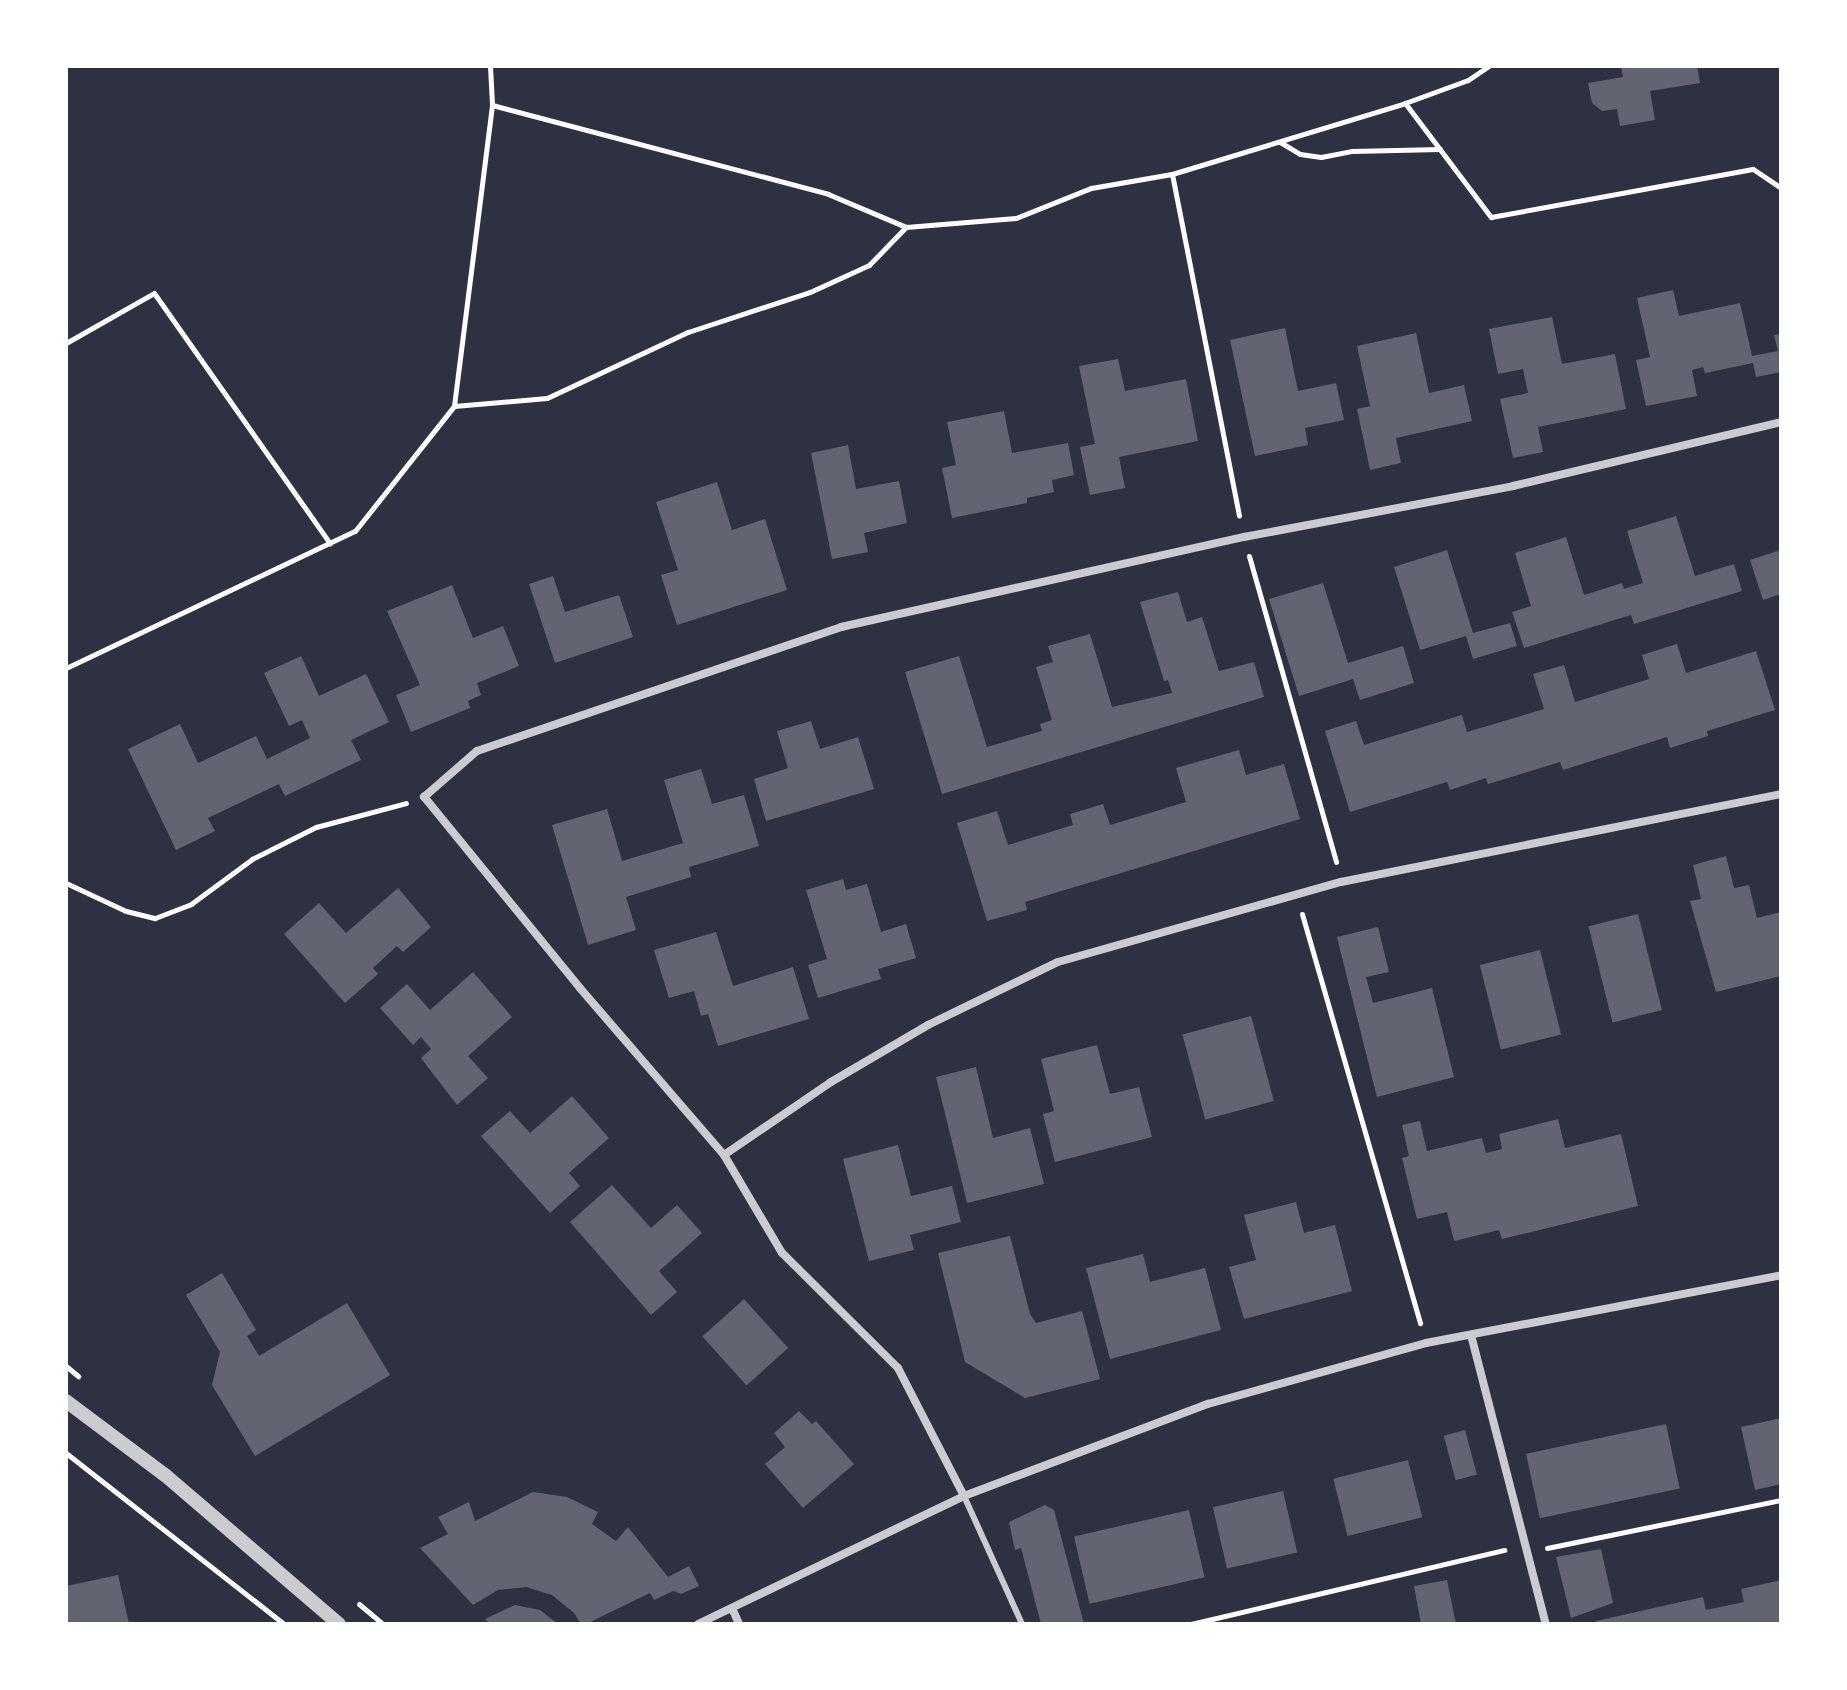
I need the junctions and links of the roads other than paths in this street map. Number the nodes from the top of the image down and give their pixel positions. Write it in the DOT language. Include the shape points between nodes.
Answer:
graph roads {
  1 [pos="1781,422"];
  2 [pos="1781,794"];
  3 [pos="724,1155"];
  4 [pos="1781,1275"];
  5 [pos="1471,1335"];
  6 [pos="66,1401"];
  7 [pos="964,1496"];
  8 [pos="732,1608"];
  9 [pos="339,1624"];
  10 [pos="698,1624"];
  11 [pos="739,1624"];
  12 [pos="1022,1624"];
  13 [pos="1546,1624"];
  1 -- 3 [label="street" via="1513,486 1244,537 841,627 477,751 424,797"];
  2 -- 3 [label="street" via="1296,893 1058,962 928,1025 831,1082"];
  3 -- 7 [label="street" via="782,1253 898,1368"];
  4 -- 5 [label="street"];
  5 -- 7 [label="street" via="1208,1404"];
  5 -- 13 [label="street"];
  6 -- 9 [label="street" via="165,1475"];
  7 -- 8 [label="street"];
  7 -- 12 [label="lane"];
  8 -- 10 [label="street"];
  8 -- 11 [label="street"];
}
